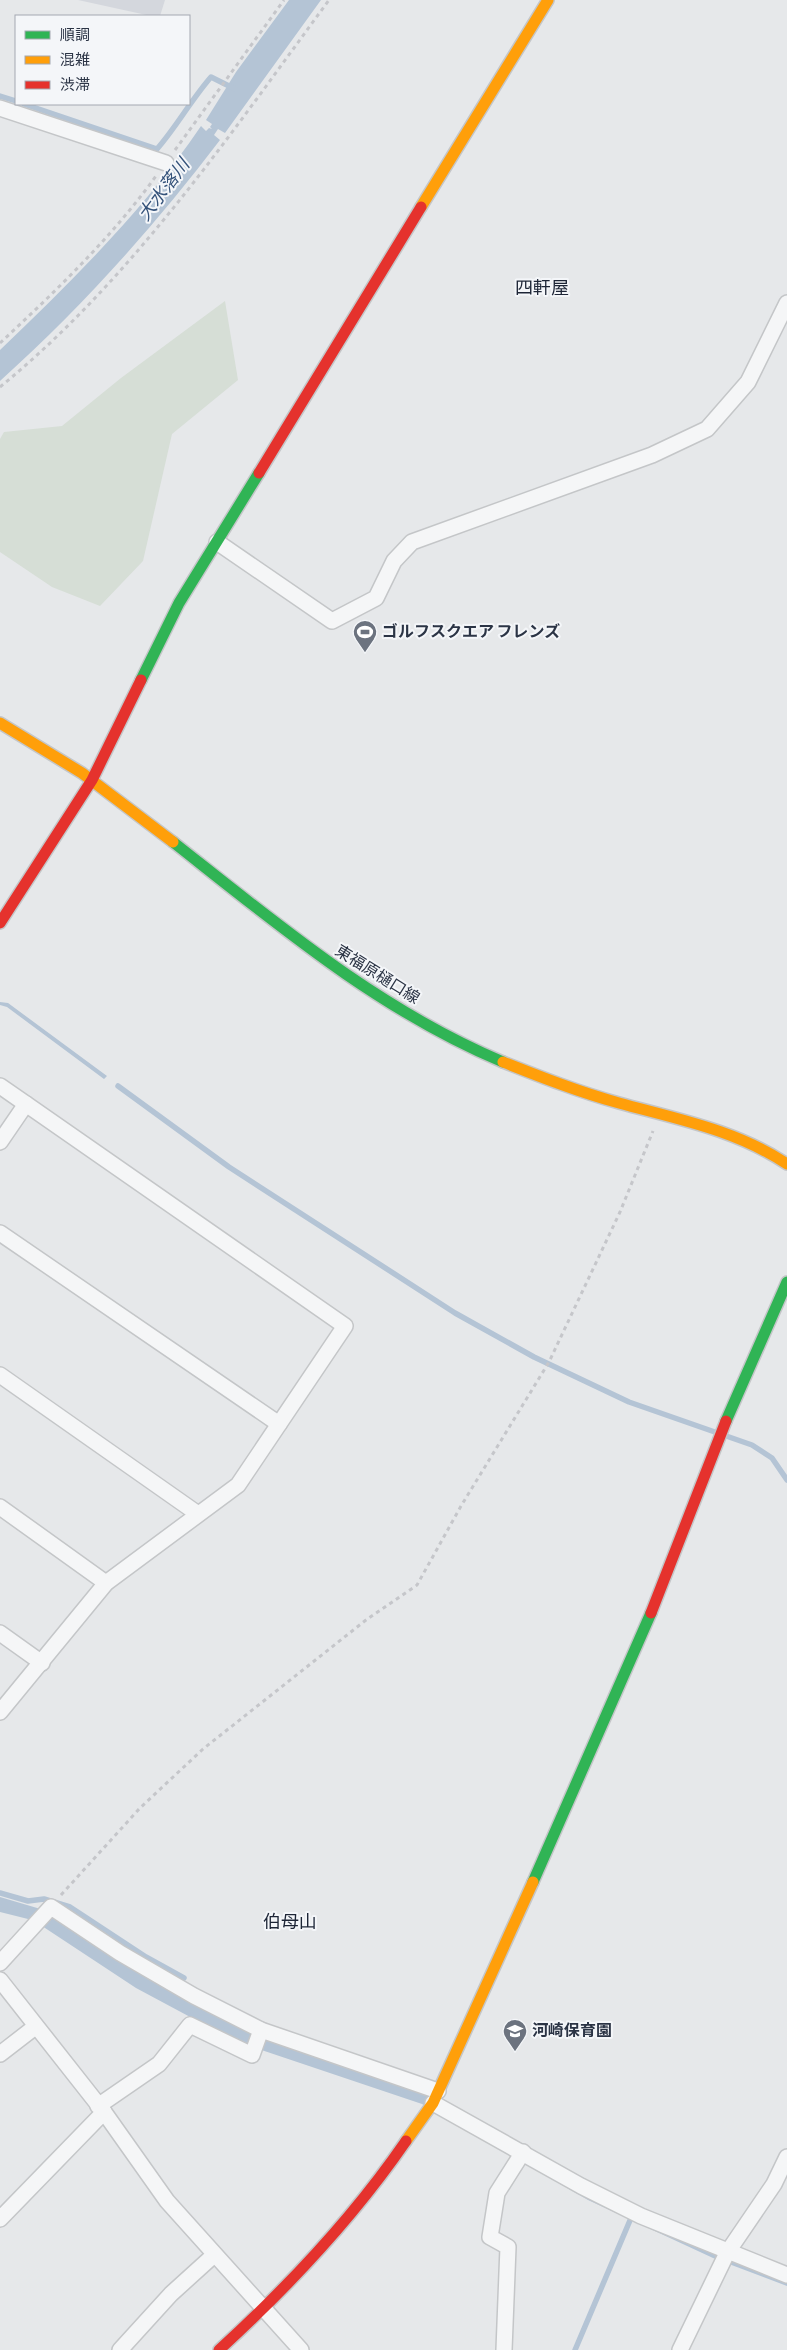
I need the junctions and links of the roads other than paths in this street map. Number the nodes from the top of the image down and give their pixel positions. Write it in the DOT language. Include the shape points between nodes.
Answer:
graph roads {
  1 [pos="548,0"];
  2 [pos="0,108"];
  3 [pos="166,163"];
  4 [pos="787,303"];
  5 [pos="217,542"];
  6 [pos="0,723"];
  7 [pos="92,780"];
  8 [pos="5,906"];
  9 [pos="0,922"];
  10 [pos="0,1086"];
  11 [pos="26,1104"];
  12 [pos="0,1142"];
  13 [pos="787,1164"];
  14 [pos="0,1233"];
  15 [pos="787,1282"];
  16 [pos="0,1375"];
  17 [pos="279,1424"];
  18 [pos="0,1507"];
  19 [pos="198,1514"];
  20 [pos="106,1583"];
  21 [pos="0,1634"];
  22 [pos="42,1663"];
  23 [pos="0,1712"];
  24 [pos="0,1963"];
  25 [pos="0,1980"];
  26 [pos="35,2027"];
  27 [pos="258,2038"];
  28 [pos="0,2054"];
  29 [pos="436,2097"];
  30 [pos="101,2109"];
  31 [pos="523,2152"];
  32 [pos="787,2156"];
  33 [pos="0,2219"];
  34 [pos="727,2253"];
  35 [pos="214,2255"];
  36 [pos="787,2275"];
  37 [pos="265,2308"];
  38 [pos="120,2350"];
  39 [pos="219,2350"];
  40 [pos="301,2350"];
  41 [pos="504,2350"];
  42 [pos="680,2350"];
  1 -- 5 [label="street"];
  2 -- 3 [label="street"];
  4 -- 5 [label="street" via="748,382 707,429 652,455 412,542 394,562 376,598 332,621"];
  5 -- 7 [label="street" via="180,603"];
  6 -- 7 [label="street, 東福原樋口線"];
  7 -- 8 [label="street"];
  7 -- 13 [label="street, 東福原樋口線" via="320,959 446,1036 522,1069 598,1096 756,1145"];
  8 -- 9 [label="street"];
  10 -- 11 [label="street"];
  11 -- 12 [label="street"];
  11 -- 17 [label="street" via="345,1326"];
  14 -- 17 [label="street"];
  15 -- 29 [label="street" via="730,1410 636,1649"];
  16 -- 19 [label="street"];
  17 -- 19 [label="street" via="238,1485"];
  18 -- 20 [label="street"];
  19 -- 20 [label="street"];
  20 -- 22 [label="street"];
  21 -- 22 [label="street"];
  22 -- 23 [label="street"];
  24 -- 27 [label="street" via="51,1907"];
  25 -- 26 [label="street"];
  26 -- 28 [label="street"];
  26 -- 30 [label="street"];
  27 -- 29 [label="street" via="414,2081"];
  27 -- 30 [label="street" via="252,2055 190,2025 159,2064"];
  29 -- 31 [label="street"];
  29 -- 37 [label="street" via="374,2188"];
  30 -- 33 [label="street"];
  30 -- 35 [label="street" via="167,2201"];
  31 -- 34 [label="street" via="641,2216"];
  31 -- 41 [label="street" via="497,2193 490,2237 508,2247"];
  32 -- 34 [label="street" via="774,2184"];
  34 -- 36 [label="street"];
  34 -- 42 [label="street"];
  35 -- 37 [label="street"];
  35 -- 38 [label="street" via="171,2294"];
  37 -- 39 [label="street"];
  37 -- 40 [label="street"];
}
